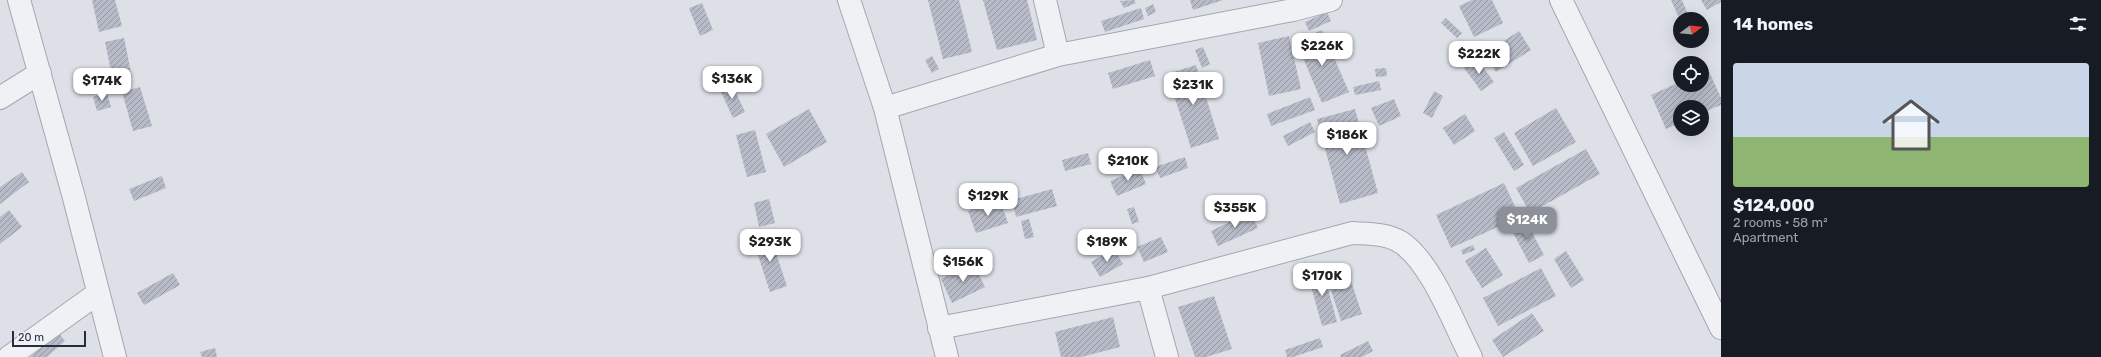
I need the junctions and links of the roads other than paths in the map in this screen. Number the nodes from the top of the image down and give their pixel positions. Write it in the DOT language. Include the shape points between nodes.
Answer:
graph roads {
  1 [pos="19,0"];
  2 [pos="849,0"];
  3 [pos="1045,0"];
  4 [pos="1331,0"];
  5 [pos="1561,0"];
  6 [pos="1292,5"];
  7 [pos="1058,55"];
  8 [pos="40,73"];
  9 [pos="0,98"];
  10 [pos="885,108"];
  11 [pos="1148,288"];
  12 [pos="98,293"];
  13 [pos="939,328"];
  14 [pos="1721,328"];
  15 [pos="9,357"];
  16 [pos="115,357"];
  17 [pos="947,357"];
  18 [pos="1167,357"];
  19 [pos="1471,357"];
  1 -- 8 [label="street"];
  2 -- 10 [label="street"];
  3 -- 7 [label="street"];
  4 -- 6 [label="street"];
  5 -- 14 [label="street"];
  6 -- 7 [label="street"];
  7 -- 10 [label="street"];
  8 -- 9 [label="street"];
  8 -- 12 [label="street"];
  10 -- 13 [label="street"];
  11 -- 13 [label="street"];
  11 -- 18 [label="street"];
  11 -- 19 [label="street" via="1352,233 1378,234 1402,243 1425,266"];
  12 -- 15 [label="street"];
  12 -- 16 [label="street"];
  13 -- 17 [label="street"];
}
